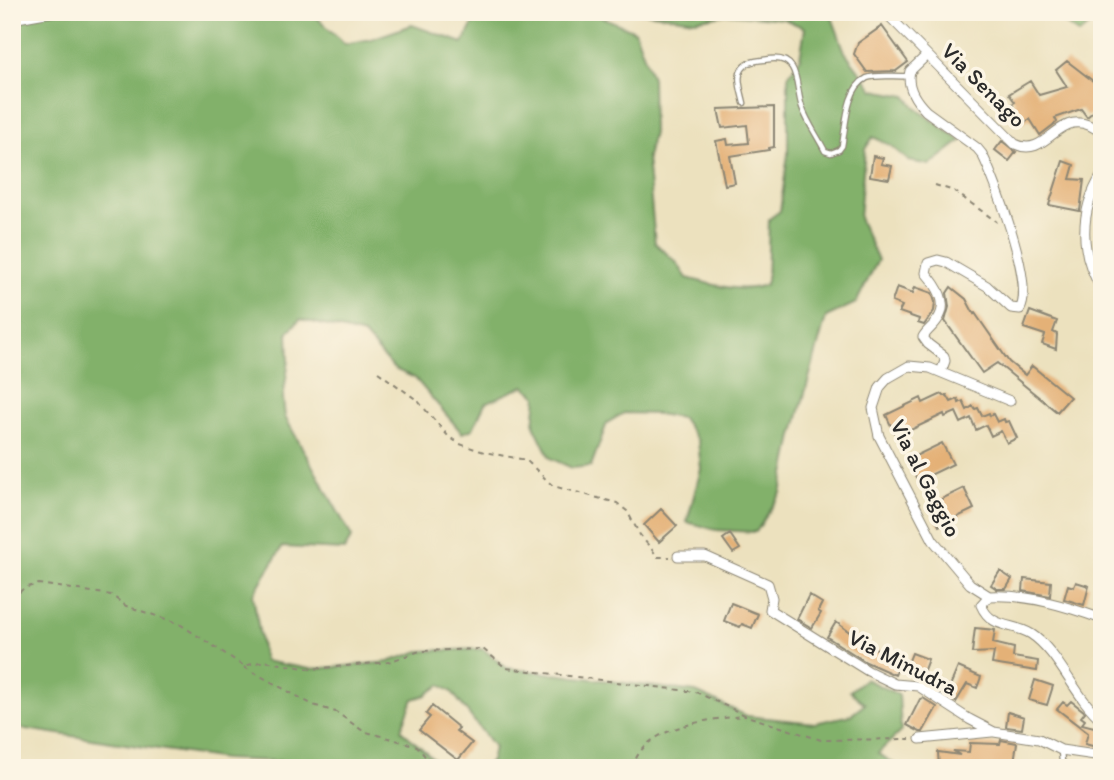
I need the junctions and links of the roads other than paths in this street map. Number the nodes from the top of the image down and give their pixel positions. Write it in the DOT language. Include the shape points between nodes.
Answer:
graph roads {
  1 [pos="51,12"];
  2 [pos="885,12"];
  3 [pos="12,19"];
  4 [pos="927,55"];
  5 [pos="908,76"];
  6 [pos="744,103"];
  7 [pos="1102,133"];
  8 [pos="1102,175"];
  9 [pos="1102,289"];
  10 [pos="941,372"];
  11 [pos="1010,401"];
  12 [pos="678,556"];
  13 [pos="989,596"];
  14 [pos="1102,619"];
  15 [pos="1102,720"];
  16 [pos="994,732"];
  17 [pos="920,739"];
  18 [pos="1061,750"];
  19 [pos="1102,756"];
  20 [pos="1071,768"];
  1 -- 3 [label="street"];
  2 -- 4 [label="street, Via Senago"];
  4 -- 5 [label="street"];
  4 -- 7 [label="street, Via Senago" via="1019,146 1038,146 1067,124 1089,124"];
  5 -- 6 [label="lane" via="872,77 860,84 851,99 842,146 831,153 825,151 802,107 791,64 780,58 751,62 741,70"];
  5 -- 10 [label="street" via="919,104 982,154 1020,261 1020,309 1011,308 987,286 946,262 933,261 926,268 942,305 937,321 923,337 944,356"];
  8 -- 9 [label="street" via="1088,205 1084,242 1090,268"];
  10 -- 11 [label="street, Via al Gaggio"];
  10 -- 13 [label="street, Via al Gaggio" via="909,366 887,378 876,396 874,422 940,551 970,584"];
  12 -- 16 [label="street, Via Minudra" via="705,556 768,584 769,610 868,671 895,684 918,686"];
  13 -- 14 [label="street" via="1057,604"];
  13 -- 15 [label="street" via="983,601 984,611 998,624 1040,642"];
  16 -- 17 [label="street"];
  16 -- 18 [label="street, Via Minudra" via="1039,739"];
  18 -- 19 [label="street, Via Minudra"];
  18 -- 20 [label="lane" via="1062,762"];
}
